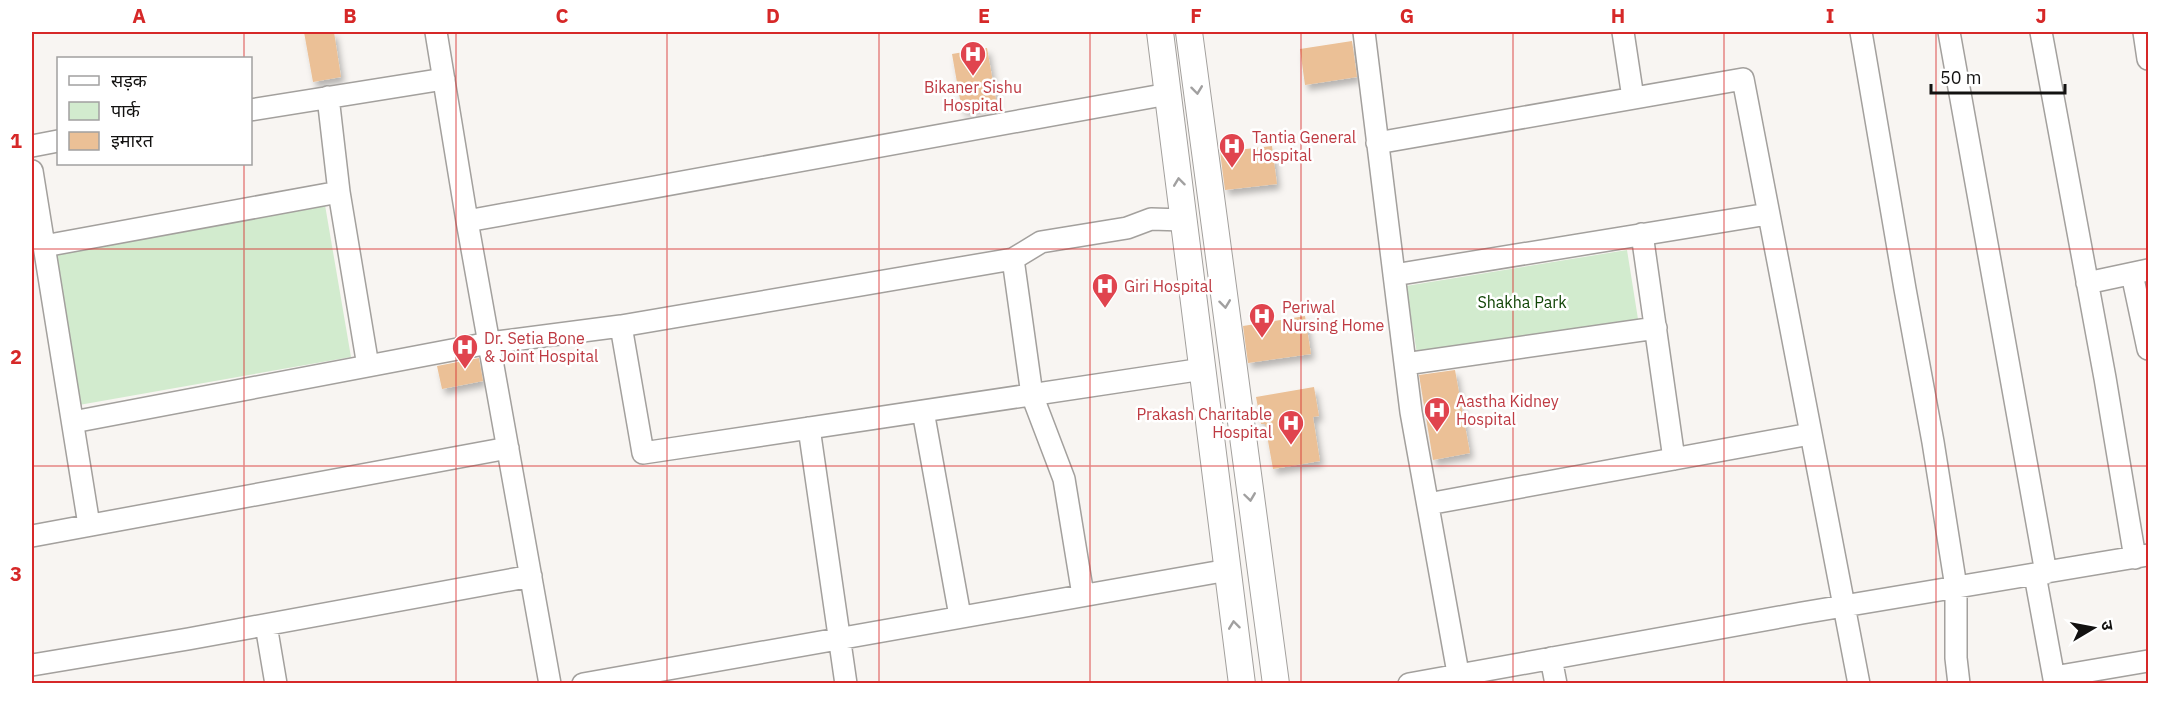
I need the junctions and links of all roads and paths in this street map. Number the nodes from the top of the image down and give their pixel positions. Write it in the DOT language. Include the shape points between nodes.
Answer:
graph roads {
  1 [pos="436,32"];
  2 [pos="1160,32"];
  3 [pos="1189,32"];
  4 [pos="1364,32"];
  5 [pos="1623,32"];
  6 [pos="1861,32"];
  7 [pos="1949,32"];
  8 [pos="2041,32"];
  9 [pos="2144,32"];
  10 [pos="2148,58"];
  11 [pos="444,79"];
  12 [pos="1168,94"];
  13 [pos="328,98"];
  14 [pos="1633,98"];
  15 [pos="252,110"];
  16 [pos="57,141"];
  17 [pos="1377,143"];
  18 [pos="32,146"];
  19 [pos="32,171"];
  20 [pos="339,192"];
  21 [pos="1768,214"];
  22 [pos="1184,220"];
  23 [pos="467,221"];
  24 [pos="1642,234"];
  25 [pos="44,246"];
  26 [pos="1013,259"];
  27 [pos="2140,272"];
  28 [pos="1394,275"];
  29 [pos="2087,283"];
  30 [pos="621,326"];
  31 [pos="1656,328"];
  32 [pos="489,342"];
  33 [pos="2148,349"];
  34 [pos="1405,364"];
  35 [pos="368,366"];
  36 [pos="1203,369"];
  37 [pos="1032,395"];
  38 [pos="923,411"];
  39 [pos="72,422"];
  40 [pos="809,428"];
  41 [pos="1810,434"];
  42 [pos="508,448"];
  43 [pos="1674,459"];
  44 [pos="1428,504"];
  45 [pos="90,525"];
  46 [pos="32,536"];
  47 [pos="2142,556"];
  48 [pos="1228,570"];
  49 [pos="2040,574"];
  50 [pos="531,576"];
  51 [pos="1956,587"];
  52 [pos="1083,595"];
  53 [pos="1842,606"];
  54 [pos="960,616"];
  55 [pos="266,625"];
  56 [pos="840,638"];
  57 [pos="1551,658"];
  58 [pos="2148,661"];
  59 [pos="32,665"];
  60 [pos="1459,679"];
  61 [pos="2055,680"];
  62 [pos="276,684"];
  63 [pos="550,684"];
  64 [pos="583,684"];
  65 [pos="846,684"];
  66 [pos="1242,684"];
  67 [pos="1276,684"];
  68 [pos="1409,684"];
  69 [pos="1556,684"];
  70 [pos="1859,684"];
  71 [pos="1959,684"];
  1 -- 11 [label="street"];
  2 -- 12 [label="street"];
  3 -- 67 [label="street, one-way"];
  4 -- 17 [label="street"];
  5 -- 14 [label="street"];
  6 -- 51 [label="street"];
  7 -- 49 [label="street"];
  8 -- 29 [label="street"];
  9 -- 10 [label="street"];
  11 -- 13 [label="street"];
  11 -- 23 [label="street"];
  22 -- 12 [label="street, one-way"];
  12 -- 23 [label="street"];
  13 -- 15 [label="street"];
  13 -- 20 [label="street"];
  14 -- 17 [label="street"];
  14 -- 21 [label="street" via="1743,79"];
  16 -- 18 [label="street"];
  17 -- 28 [label="street"];
  19 -- 25 [label="street"];
  20 -- 25 [label="street"];
  20 -- 35 [label="street"];
  21 -- 24 [label="street"];
  21 -- 41 [label="street"];
  22 -- 26 [label="street" via="1151,219 1127,228 1041,242"];
  22 -- 36 [label="street"];
  23 -- 32 [label="street"];
  24 -- 28 [label="street"];
  24 -- 31 [label="street"];
  25 -- 39 [label="street"];
  26 -- 30 [label="street"];
  26 -- 37 [label="street"];
  27 -- 29 [label="street"];
  27 -- 33 [label="street"];
  28 -- 34 [label="street"];
  29 -- 47 [label="street"];
  30 -- 32 [label="street"];
  30 -- 40 [label="street" via="643,453"];
  31 -- 34 [label="street"];
  31 -- 43 [label="street"];
  32 -- 35 [label="street"];
  32 -- 42 [label="street"];
  34 -- 44 [label="street"];
  35 -- 39 [label="street"];
  36 -- 37 [label="street"];
  36 -- 48 [label="street"];
  37 -- 38 [label="street"];
  37 -- 52 [label="street" via="1064,479"];
  38 -- 40 [label="street"];
  38 -- 54 [label="street"];
  39 -- 45 [label="street"];
  40 -- 56 [label="street"];
  41 -- 43 [label="street"];
  41 -- 53 [label="street"];
  42 -- 45 [label="street"];
  42 -- 50 [label="street"];
  43 -- 44 [label="street"];
  44 -- 60 [label="street"];
  45 -- 46 [label="street"];
  47 -- 49 [label="street"];
  48 -- 52 [label="street"];
  66 -- 48 [label="street, one-way"];
  49 -- 51 [label="street"];
  49 -- 61 [label="street"];
  50 -- 55 [label="street"];
  50 -- 63 [label="street"];
  51 -- 53 [label="street"];
  51 -- 71 [label="street"];
  52 -- 54 [label="street"];
  53 -- 57 [label="street"];
  53 -- 70 [label="street"];
  54 -- 56 [label="street"];
  55 -- 59 [label="street"];
  55 -- 62 [label="street"];
  56 -- 64 [label="street"];
  56 -- 65 [label="street"];
  57 -- 60 [label="street"];
  57 -- 69 [label="street"];
  58 -- 61 [label="street"];
  60 -- 68 [label="street"];
}
